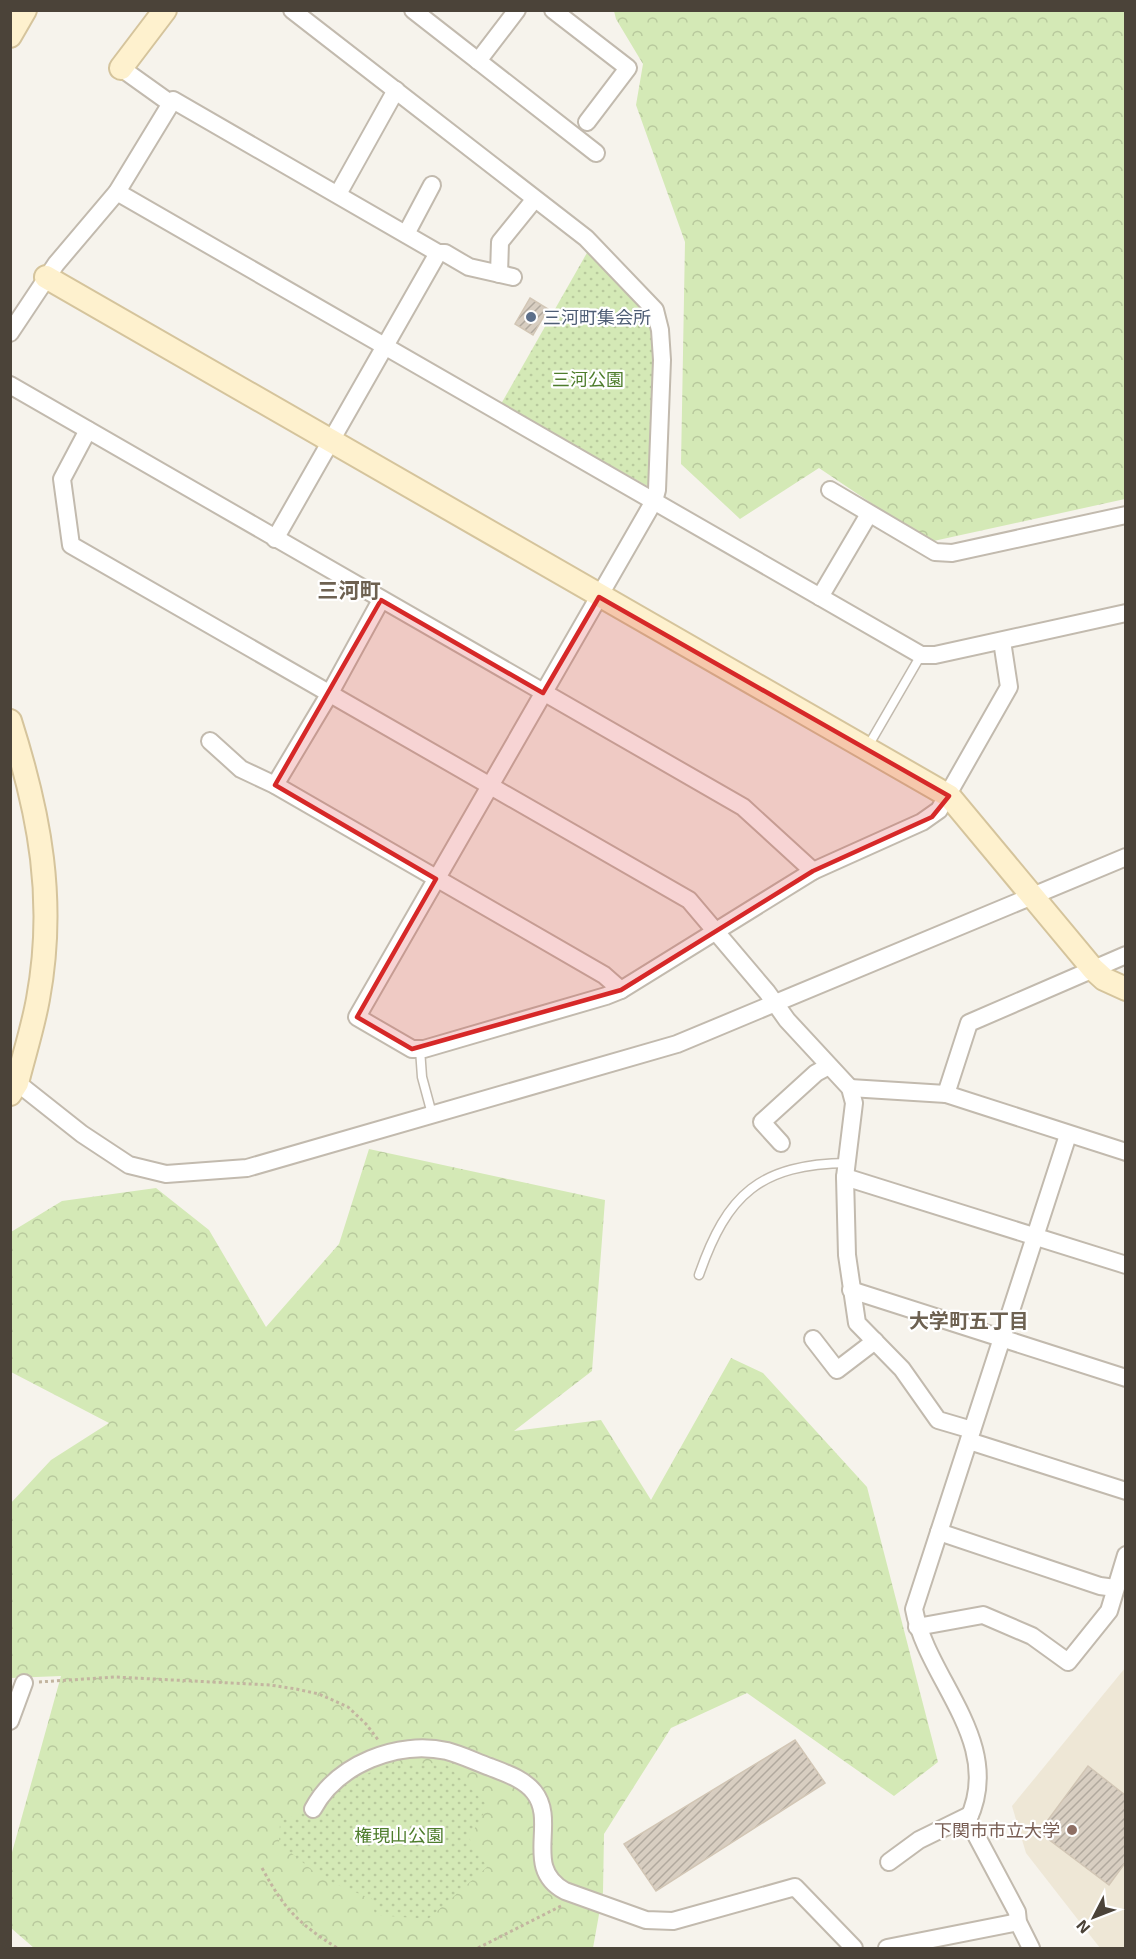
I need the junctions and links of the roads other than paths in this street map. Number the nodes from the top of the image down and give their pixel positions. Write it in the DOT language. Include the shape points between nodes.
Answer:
graph roads {
  1 [pos="25,10"];
  2 [pos="165,10"];
  3 [pos="292,10"];
  4 [pos="413,10"];
  5 [pos="517,10"];
  6 [pos="553,10"];
  7 [pos="10,36"];
  8 [pos="478,61"];
  9 [pos="121,68"];
  10 [pos="396,90"];
  11 [pos="170,103"];
  12 [pos="587,122"];
  13 [pos="596,153"];
  14 [pos="432,185"];
  15 [pos="117,192"];
  16 [pos="338,194"];
  17 [pos="534,200"];
  18 [pos="406,234"];
  19 [pos="438,253"];
  20 [pos="46,278"];
  21 [pos="10,333"];
  22 [pos="386,346"];
  23 [pos="10,385"];
  24 [pos="88,430"];
  25 [pos="332,442"];
  26 [pos="830,490"];
  27 [pos="654,501"];
  28 [pos="869,514"];
  29 [pos="1125,515"];
  30 [pos="275,539"];
  31 [pos="599,597"];
  32 [pos="820,597"];
  33 [pos="381,600"];
  34 [pos="1125,613"];
  35 [pos="1002,641"];
  36 [pos="921,656"];
  37 [pos="330,693"];
  38 [pos="543,693"];
  39 [pos="10,721"];
  40 [pos="210,741"];
  41 [pos="867,750"];
  42 [pos="275,785"];
  43 [pos="490,786"];
  44 [pos="949,796"];
  45 [pos="1125,856"];
  46 [pos="813,871"];
  47 [pos="436,879"];
  48 [pos="1033,896"];
  49 [pos="716,931"];
  50 [pos="1125,955"];
  51 [pos="1093,969"];
  52 [pos="1125,989"];
  53 [pos="621,990"];
  54 [pos="776,1005"];
  55 [pos="420,1049"];
  56 [pos="829,1066"];
  57 [pos="13,1085"];
  58 [pos="850,1088"];
  59 [pos="946,1094"];
  60 [pos="432,1114"];
  61 [pos="1068,1135"];
  62 [pos="781,1143"];
  63 [pos="1125,1152"];
  64 [pos="847,1170"];
  65 [pos="1035,1238"];
  66 [pos="1125,1266"];
  67 [pos="699,1275"];
  68 [pos="851,1290"];
  69 [pos="813,1339"];
  70 [pos="1001,1339"];
  71 [pos="875,1341"];
  72 [pos="1125,1378"];
  73 [pos="971,1436"];
  74 [pos="1125,1491"];
  75 [pos="939,1532"];
  76 [pos="1125,1555"];
  77 [pos="1115,1588"];
  78 [pos="917,1627"];
  79 [pos="24,1683"];
  80 [pos="10,1721"];
  81 [pos="313,1809"];
  82 [pos="970,1815"];
  83 [pos="889,1862"];
  84 [pos="1018,1922"];
  85 [pos="854,1948"];
  86 [pos="887,1948"];
  87 [pos="1031,1948"];
  1 -- 7 [label="street"];
  2 -- 9 [label="street"];
  3 -- 10 [label="street"];
  4 -- 8 [label="street"];
  5 -- 8 [label="street"];
  6 -- 12 [label="street" via="628,69"];
  8 -- 13 [label="street"];
  9 -- 11 [label="street"];
  10 -- 16 [label="street"];
  10 -- 17 [label="street"];
  11 -- 15 [label="street"];
  11 -- 16 [label="street" via="173,100"];
  14 -- 18 [label="street"];
  15 -- 20 [label="street"];
  15 -- 22 [label="street"];
  16 -- 18 [label="street"];
  17 -- 19 [label="street" via="500,242 506,275 469,267"];
  17 -- 27 [label="street" via="586,238 655,310 662,360"];
  18 -- 19 [label="street"];
  19 -- 22 [label="street"];
  20 -- 21 [label="street"];
  20 -- 25 [label="street"];
  22 -- 25 [label="street"];
  22 -- 27 [label="street"];
  23 -- 24 [label="street"];
  24 -- 30 [label="street"];
  24 -- 37 [label="street" via="62,479 71,545"];
  25 -- 30 [label="street"];
  25 -- 31 [label="street"];
  26 -- 28 [label="street"];
  27 -- 31 [label="street"];
  27 -- 32 [label="street"];
  28 -- 29 [label="street" via="929,551 952,554"];
  28 -- 32 [label="street"];
  30 -- 33 [label="street"];
  31 -- 38 [label="street"];
  31 -- 41 [label="street"];
  32 -- 36 [label="street"];
  33 -- 37 [label="street"];
  33 -- 38 [label="street"];
  34 -- 35 [label="street"];
  35 -- 36 [label="street"];
  35 -- 44 [label="street" via="1009,687"];
  36 -- 41 [label="lane"];
  37 -- 42 [label="street"];
  37 -- 43 [label="street"];
  38 -- 43 [label="street"];
  38 -- 46 [label="street" via="743,807"];
  39 -- 57 [label="street" via="30,782 46,897 38,1001"];
  40 -- 42 [label="street" via="241,769"];
  41 -- 44 [label="street"];
  42 -- 47 [label="street"];
  43 -- 47 [label="street"];
  43 -- 49 [label="street" via="689,900"];
  44 -- 46 [label="street" via="939,810 922,822"];
  44 -- 48 [label="street"];
  45 -- 48 [label="street"];
  46 -- 49 [label="street"];
  47 -- 53 [label="street" via="604,975"];
  47 -- 55 [label="street" via="357,1017 412,1049"];
  48 -- 51 [label="street"];
  48 -- 54 [label="street"];
  49 -- 53 [label="street"];
  49 -- 54 [label="street"];
  50 -- 51 [label="street"];
  51 -- 52 [label="street" via="1104,980"];
  51 -- 59 [label="street" via="969,1023"];
  53 -- 55 [label="street"];
  54 -- 56 [label="street"];
  54 -- 60 [label="street" via="677,1044"];
  55 -- 60 [label="lane" via="422,1077"];
  56 -- 58 [label="street"];
  56 -- 62 [label="street" via="762,1122"];
  57 -- 60 [label="street" via="129,1165 166,1174 247,1168"];
  58 -- 59 [label="street"];
  58 -- 64 [label="street" via="854,1103"];
  59 -- 61 [label="street"];
  61 -- 63 [label="street"];
  61 -- 65 [label="street"];
  64 -- 65 [label="street"];
  64 -- 67 [label="lane" via="795,1169 749,1188 710,1242"];
  64 -- 68 [label="street"];
  65 -- 66 [label="street"];
  65 -- 70 [label="street"];
  68 -- 70 [label="street"];
  68 -- 71 [label="street" via="857,1323"];
  69 -- 71 [label="street" via="837,1370"];
  70 -- 72 [label="street"];
  70 -- 73 [label="street"];
  71 -- 73 [label="street" via="902,1369 938,1420"];
  73 -- 74 [label="street"];
  73 -- 75 [label="street"];
  75 -- 77 [label="street"];
  75 -- 78 [label="street" via="914,1609"];
  76 -- 77 [label="street"];
  77 -- 78 [label="street" via="1109,1611 1068,1662 1032,1636 983,1615"];
  78 -- 82 [label="street" via="977,1753 976,1796"];
  79 -- 80 [label="street"];
  81 -- 85 [label="street" via="342,1775 387,1753 416,1748 447,1751 530,1787 539,1800 544,1869 556,1886 579,1898 646,1920 673,1921 795,1887"];
  82 -- 83 [label="street" via="919,1840"];
  82 -- 84 [label="street" via="968,1820 1017,1912"];
  84 -- 86 [label="street"];
  84 -- 87 [label="street"];
}
